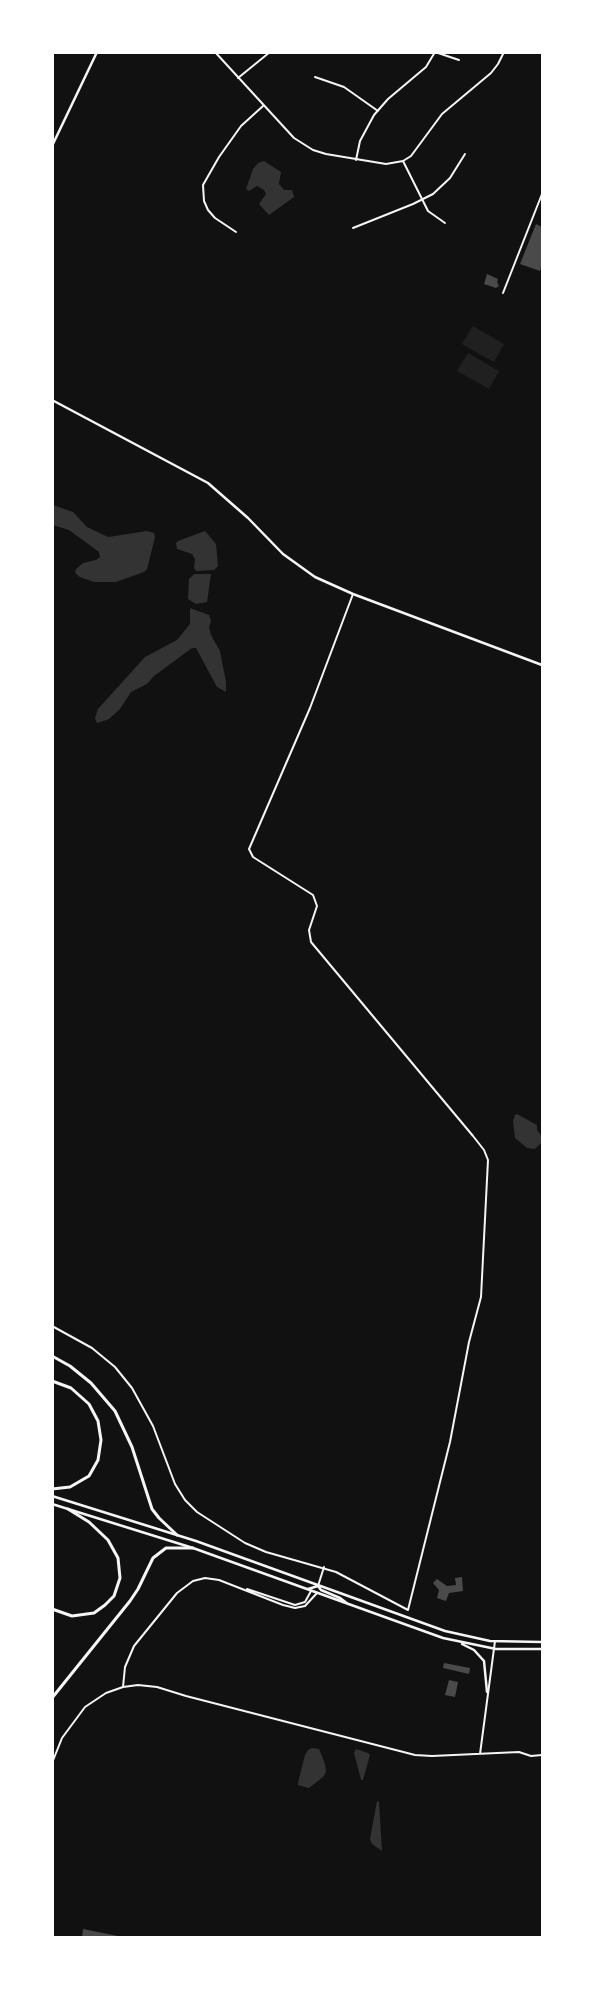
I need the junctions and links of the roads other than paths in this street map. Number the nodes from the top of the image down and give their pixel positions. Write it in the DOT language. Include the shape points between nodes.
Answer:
graph roads {
  1 [pos="97,52"];
  2 [pos="215,52"];
  3 [pos="270,52"];
  4 [pos="435,52"];
  5 [pos="503,53"];
  6 [pos="459,60"];
  7 [pos="315,77"];
  8 [pos="238,78"];
  9 [pos="263,106"];
  10 [pos="378,111"];
  11 [pos="52,146"];
  12 [pos="465,154"];
  13 [pos="356,160"];
  14 [pos="403,161"];
  15 [pos="542,194"];
  16 [pos="422,200"];
  17 [pos="445,223"];
  18 [pos="353,228"];
  19 [pos="236,232"];
  20 [pos="503,293"];
  21 [pos="52,400"];
  22 [pos="354,594"];
  23 [pos="542,665"];
  24 [pos="52,1326"];
  25 [pos="52,1356"];
  26 [pos="52,1381"];
  27 [pos="52,1489"];
  28 [pos="52,1496"];
  29 [pos="52,1504"];
  30 [pos="68,1509"];
  31 [pos="177,1535"];
  32 [pos="192,1548"];
  33 [pos="324,1567"];
  34 [pos="318,1586"];
  35 [pos="245,1589"];
  36 [pos="306,1589"];
  37 [pos="311,1591"];
  38 [pos="317,1593"];
  39 [pos="349,1605"];
  40 [pos="52,1609"];
  41 [pos="495,1641"];
  42 [pos="456,1642"];
  43 [pos="542,1642"];
  44 [pos="494,1648"];
  45 [pos="542,1649"];
  46 [pos="123,1687"];
  47 [pos="487,1692"];
  48 [pos="52,1698"];
  49 [pos="480,1754"];
  50 [pos="542,1755"];
  51 [pos="52,1764"];
  1 -- 11 [label="main road"];
  2 -- 8 [label="street"];
  3 -- 8 [label="street"];
  4 -- 6 [label="street"];
  4 -- 10 [label="street" via="426,67"];
  5 -- 14 [label="street" via="491,73 442,114 414,152"];
  7 -- 10 [label="street" via="344,87"];
  8 -- 9 [label="street"];
  9 -- 13 [label="street" via="294,138 313,150"];
  9 -- 19 [label="street" via="241,126 204,185 204,201 208,210"];
  10 -- 13 [label="street" via="360,141"];
  12 -- 16 [label="street" via="443,186"];
  13 -- 14 [label="street" via="386,164"];
  14 -- 16 [label="street"];
  15 -- 20 [label="street"];
  16 -- 17 [label="street" via="432,215"];
  16 -- 18 [label="street"];
  21 -- 22 [label="main road" via="208,482 296,564"];
  22 -- 23 [label="main road"];
  22 -- 33 [label="street" via="249,852 313,895 317,906 309,930 311,942 440,1095 486,1154 489,1164 481,1297 469,1342 454,1426 408,1610"];
  24 -- 33 [label="street" via="92,1348 115,1367 132,1388 150,1420 175,1484 191,1507 245,1543 266,1552"];
  25 -- 31 [label="highway" via="91,1383 114,1411 132,1447 152,1508"];
  26 -- 27 [label="highway" via="71,1388 86,1400 98,1421 102,1440 98,1460 89,1476 74,1486"];
  28 -- 31 [label="main road"];
  29 -- 30 [label="main road"];
  30 -- 32 [label="main road"];
  30 -- 40 [label="highway" via="95,1527 112,1545 120,1565 120,1578 110,1601 94,1612 72,1616"];
  31 -- 34 [label="main road"];
  32 -- 36 [label="main road"];
  32 -- 48 [label="highway" via="166,1548 152,1558 130,1601"];
  33 -- 34 [label="street"];
  34 -- 36 [label="main road"];
  34 -- 39 [label="main road"];
  34 -- 41 [label="main road" via="445,1631"];
  35 -- 37 [label="street" via="295,1605 305,1602"];
  35 -- 38 [label="street" via="295,1608 305,1606"];
  35 -- 46 [label="street" via="205,1578 183,1587 134,1646 125,1667"];
  36 -- 37 [label="main road"];
  37 -- 38 [label="main road"];
  38 -- 39 [label="main road"];
  39 -- 42 [label="main road"];
  41 -- 43 [label="main road"];
  41 -- 44 [label="street"];
  42 -- 44 [label="main road"];
  42 -- 47 [label="main road" via="474,1650 482,1658 486,1668"];
  44 -- 45 [label="main road"];
  44 -- 47 [label="street"];
  46 -- 49 [label="street" via="157,1687 415,1755"];
  46 -- 51 [label="street" via="99,1696 81,1712 62,1738"];
  47 -- 49 [label="street"];
  49 -- 50 [label="street" via="519,1752"];
}
